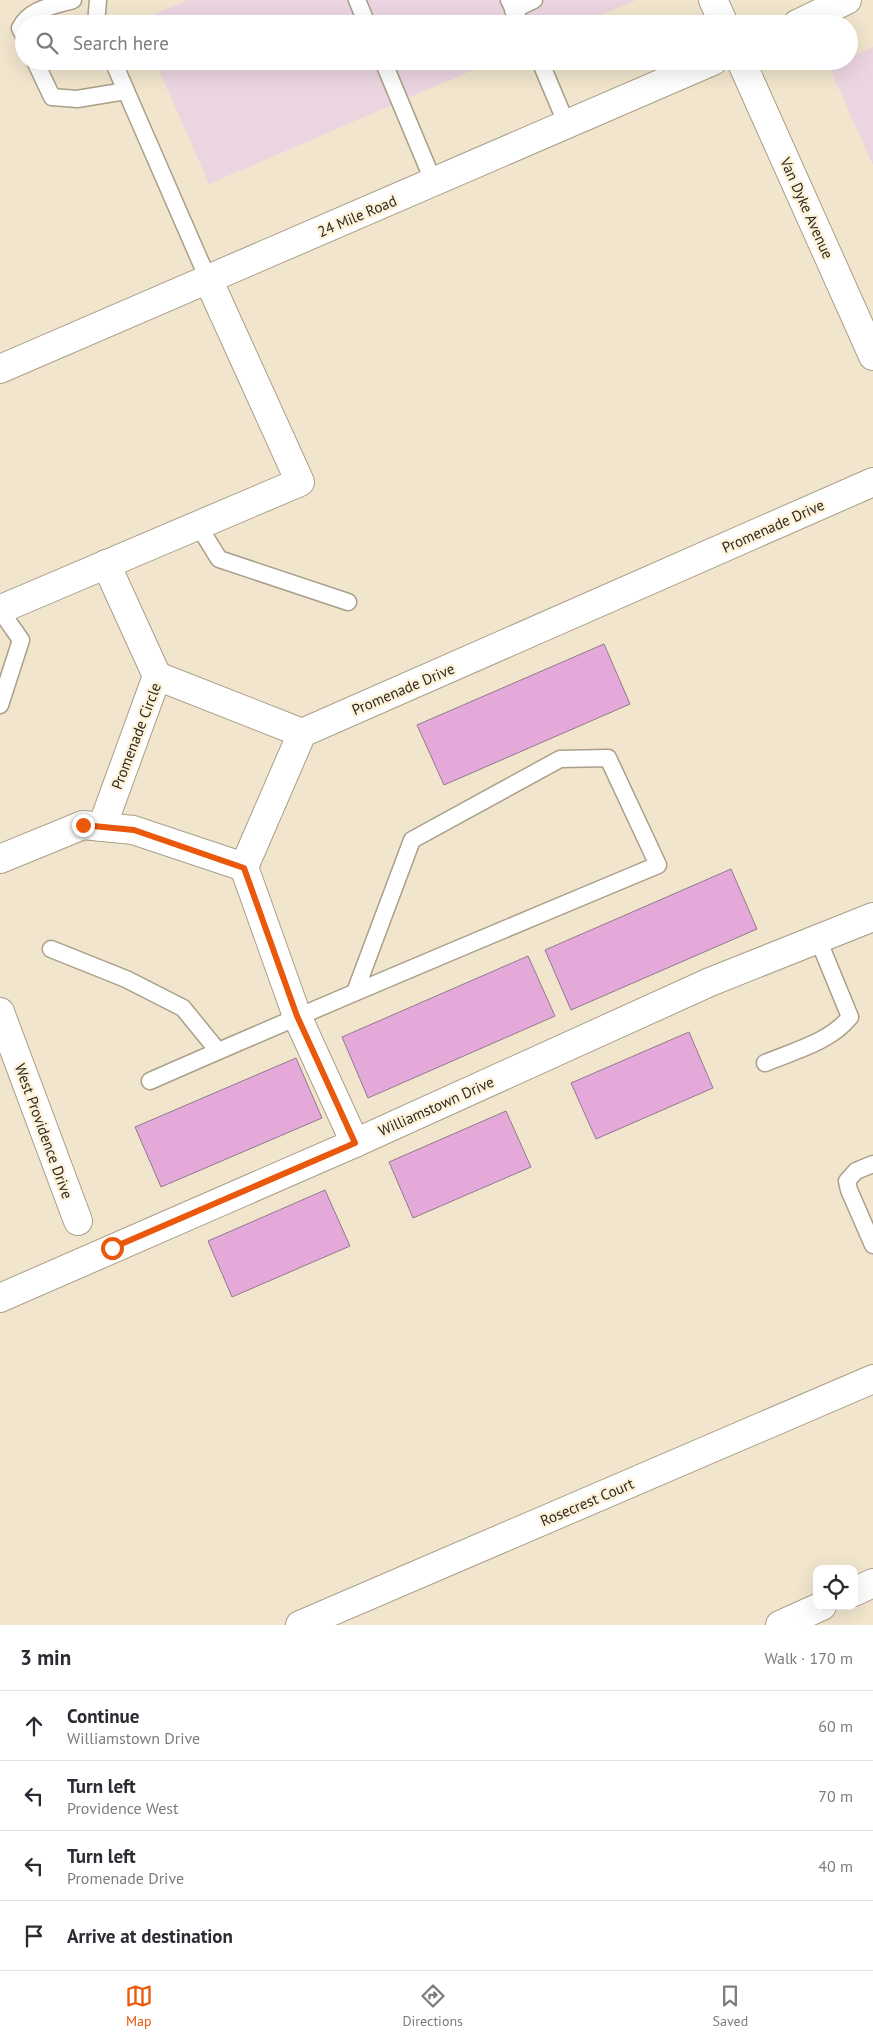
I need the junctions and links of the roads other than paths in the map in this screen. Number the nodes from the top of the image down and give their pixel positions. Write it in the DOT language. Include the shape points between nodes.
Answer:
graph roads {
  1 [pos="74,0"];
  2 [pos="98,0"];
  3 [pos="358,0"];
  4 [pos="534,0"];
  5 [pos="713,0"];
  6 [pos="847,0"];
  7 [pos="515,11"];
  8 [pos="31,15"];
  9 [pos="97,15"];
  10 [pos="364,15"];
  11 [pos="720,15"];
  12 [pos="816,15"];
  13 [pos="39,70"];
  14 [pos="117,70"];
  15 [pos="387,70"];
  16 [pos="544,70"];
  17 [pos="692,70"];
  18 [pos="745,70"];
  19 [pos="126,91"];
  20 [pos="567,125"];
  21 [pos="434,183"];
  22 [pos="208,279"];
  23 [pos="873,356"];
  24 [pos="0,369"];
  25 [pos="873,482"];
  26 [pos="198,525"];
  27 [pos="106,564"];
  28 [pos="348,602"];
  29 [pos="1,610"];
  30 [pos="157,676"];
  31 [pos="0,706"];
  32 [pos="302,733"];
  33 [pos="102,827"];
  34 [pos="0,859"];
  35 [pos="244,868"];
  36 [pos="873,917"];
  37 [pos="818,938"];
  38 [pos="51,949"];
  39 [pos="355,992"];
  40 [pos="0,1012"];
  41 [pos="297,1016"];
  42 [pos="218,1051"];
  43 [pos="765,1063"];
  44 [pos="150,1081"];
  45 [pos="355,1143"];
  46 [pos="873,1164"];
  47 [pos="78,1221"];
  48 [pos="873,1245"];
  49 [pos="0,1298"];
  50 [pos="873,1379"];
  51 [pos="873,1583"];
  52 [pos="858,1590"];
  53 [pos="813,1610"];
  54 [pos="300,1625"];
  55 [pos="780,1625"];
  1 -- 8 [label="lane"];
  2 -- 9 [label="lane"];
  3 -- 10 [label="lane"];
  4 -- 7 [label="lane"];
  5 -- 11 [label="street"];
  6 -- 12 [label="street"];
  13 -- 19 [label="lane" via="52,97 76,99"];
  14 -- 19 [label="lane"];
  15 -- 21 [label="lane"];
  16 -- 20 [label="lane"];
  17 -- 20 [label="street, 24 Mile Road"];
  18 -- 23 [label="street, Van Dyke Avenue"];
  19 -- 22 [label="lane"];
  20 -- 21 [label="street, 24 Mile Road"];
  21 -- 22 [label="street, 24 Mile Road"];
  22 -- 24 [label="street, 24 Mile Road"];
  22 -- 26 [label="street" via="300,482"];
  25 -- 32 [label="street, Promenade Drive"];
  26 -- 27 [label="street"];
  26 -- 28 [label="lane" via="219,558"];
  27 -- 29 [label="street"];
  27 -- 30 [label="street"];
  29 -- 31 [label="lane" via="20,640"];
  30 -- 32 [label="street, Promenade Circle"];
  30 -- 33 [label="street, Promenade Circle"];
  32 -- 35 [label="street"];
  33 -- 34 [label="street" via="83,825"];
  33 -- 35 [label="street" via="134,830"];
  35 -- 41 [label="street"];
  36 -- 37 [label="street, Williamstown Drive"];
  37 -- 43 [label="lane" via="850,1017 842,1027 818,1041"];
  37 -- 45 [label="street, Williamstown Drive" via="710,982"];
  38 -- 42 [label="lane" via="126,979 183,1008"];
  39 -- 39 [label="lane" via="658,865 608,758 560,759 412,840"];
  39 -- 41 [label="lane"];
  40 -- 47 [label="street, West Providence Drive"];
  41 -- 42 [label="lane"];
  41 -- 45 [label="street"];
  42 -- 44 [label="lane"];
  45 -- 49 [label="street, Williamstown Drive"];
  46 -- 48 [label="lane" via="856,1171 847,1181"];
  50 -- 54 [label="street, Rosecrest Court"];
  51 -- 52 [label="street"];
  53 -- 55 [label="street"];
}
